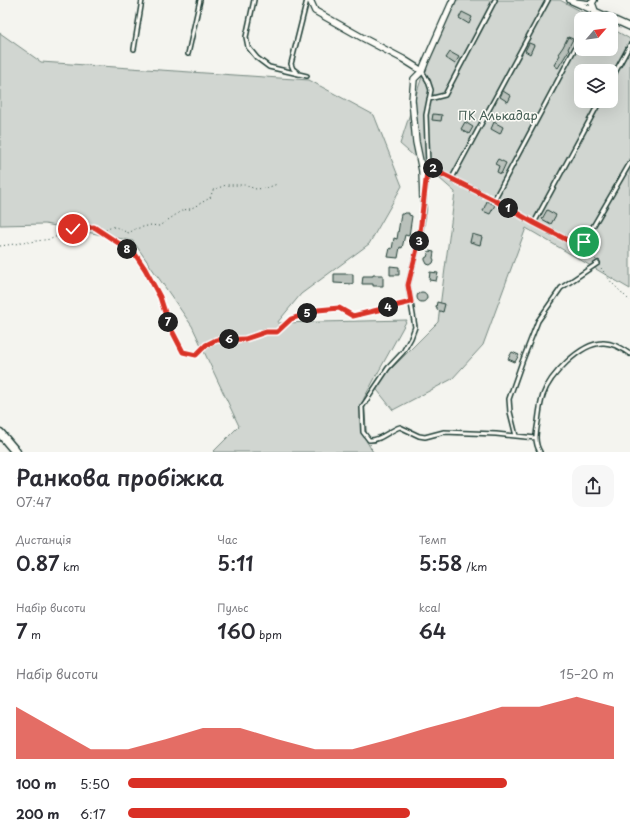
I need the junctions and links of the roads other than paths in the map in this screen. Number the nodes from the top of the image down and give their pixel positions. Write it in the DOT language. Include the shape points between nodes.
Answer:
graph roads {
  1 [pos="142,0"];
  2 [pos="200,0"];
  3 [pos="254,0"];
  4 [pos="306,0"];
  5 [pos="310,0"];
  6 [pos="453,0"];
  7 [pos="495,0"];
  8 [pos="548,0"];
  9 [pos="571,0"];
  10 [pos="593,2"];
  11 [pos="595,11"];
  12 [pos="630,27"];
  13 [pos="630,45"];
  14 [pos="134,49"];
  15 [pos="574,50"];
  16 [pos="188,54"];
  17 [pos="618,67"];
  18 [pos="422,71"];
  19 [pos="299,74"];
  20 [pos="307,76"];
  21 [pos="429,99"];
  22 [pos="596,108"];
  23 [pos="428,163"];
  24 [pos="630,163"];
  25 [pos="452,178"];
  26 [pos="423,200"];
  27 [pos="494,200"];
  28 [pos="534,223"];
  29 [pos="598,263"];
  30 [pos="630,354"];
  31 [pos="0,433"];
  32 [pos="516,436"];
  33 [pos="536,438"];
  34 [pos="16,452"];
  35 [pos="540,452"];
  1 -- 14 [label="lane"];
  2 -- 16 [label="lane"];
  3 -- 19 [label="lane" via="246,37 248,47 269,67"];
  4 -- 19 [label="lane" via="291,64"];
  5 -- 18 [label="street" via="315,11"];
  6 -- 18 [label="street"];
  7 -- 21 [label="lane" via="445,95"];
  8 -- 25 [label="lane"];
  9 -- 10 [label="lane"];
  9 -- 11 [label="street"];
  10 -- 11 [label="street"];
  11 -- 12 [label="street"];
  13 -- 17 [label="lane"];
  15 -- 27 [label="lane"];
  18 -- 21 [label="lane" via="431,90"];
  18 -- 26 [label="street" via="414,79 412,100 422,171"];
  19 -- 20 [label="lane"];
  21 -- 23 [label="lane" via="426,115"];
  22 -- 28 [label="lane"];
  23 -- 25 [label="lane" via="434,170"];
  23 -- 26 [label="lane"];
  24 -- 28 [label="lane" via="584,242 569,241"];
  25 -- 27 [label="lane"];
  26 -- 32 [label="lane" via="419,241 408,285 415,327 403,352 388,368 362,407 364,432 369,440 400,427 425,438 444,432"];
  27 -- 28 [label="lane"];
  29 -- 32 [label="lane" via="561,288 538,321 509,399"];
  30 -- 33 [label="lane" via="618,346 604,343 591,345 579,352 553,376 543,395"];
  31 -- 34 [label="main road"];
  32 -- 33 [label="lane"];
  33 -- 35 [label="lane" via="536,446"];
}
